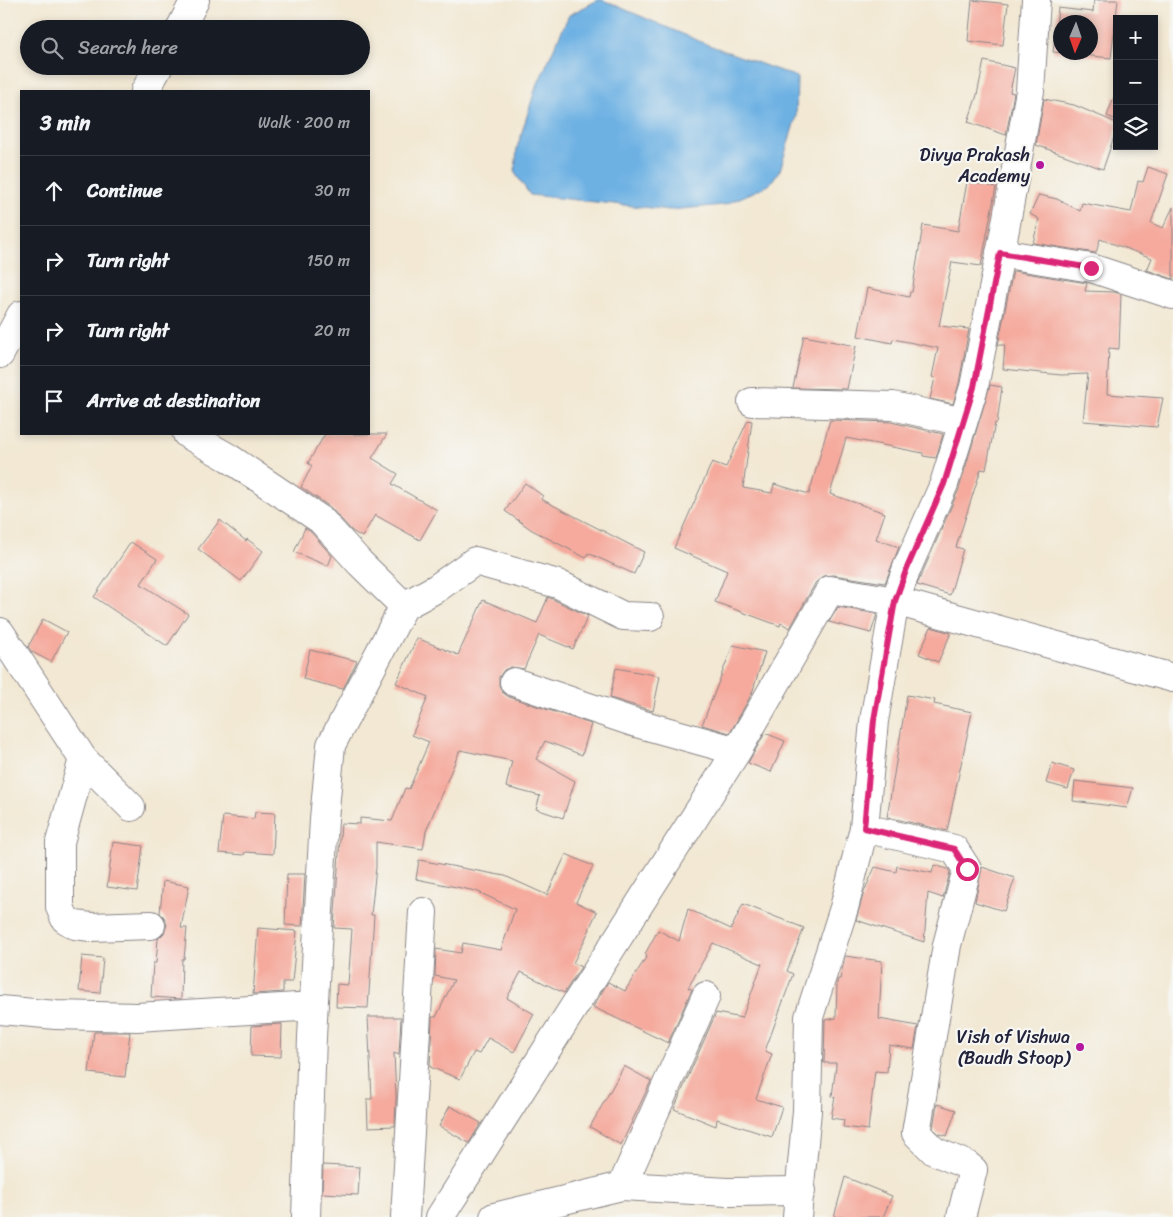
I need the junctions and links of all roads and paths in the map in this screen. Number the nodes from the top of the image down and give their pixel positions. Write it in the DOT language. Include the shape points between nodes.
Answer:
graph roads {
  1 [pos="195,0"];
  2 [pos="1036,0"];
  3 [pos="185,20"];
  4 [pos="154,75"];
  5 [pos="146,90"];
  6 [pos="1000,253"];
  7 [pos="1173,295"];
  8 [pos="20,317"];
  9 [pos="0,354"];
  10 [pos="752,402"];
  11 [pos="963,422"];
  12 [pos="189,435"];
  13 [pos="895,601"];
  14 [pos="404,606"];
  15 [pos="650,617"];
  16 [pos="0,632"];
  17 [pos="1173,678"];
  18 [pos="514,682"];
  19 [pos="737,751"];
  20 [pos="83,759"];
  21 [pos="131,807"];
  22 [pos="864,828"];
  23 [pos="422,912"];
  24 [pos="151,925"];
  25 [pos="706,996"];
  26 [pos="314,1006"];
  27 [pos="0,1010"];
  28 [pos="622,1186"];
  29 [pos="799,1204"];
  30 [pos="306,1217"];
  31 [pos="405,1217"];
  32 [pos="440,1217"];
  33 [pos="494,1217"];
  34 [pos="961,1217"];
  1 -- 3 [label="street"];
  2 -- 6 [label="street" via="1030,91"];
  4 -- 5 [label="street"];
  6 -- 7 [label="street" via="1091,268"];
  6 -- 11 [label="street" via="974,387"];
  8 -- 9 [label="street"];
  10 -- 11 [label="street" via="893,406"];
  11 -- 13 [label="street" via="944,484"];
  12 -- 14 [label="street" via="321,520"];
  13 -- 17 [label="street"];
  13 -- 19 [label="street" via="830,590"];
  13 -- 22 [label="street" via="874,720"];
  14 -- 15 [label="street" via="475,561 558,584 623,616"];
  14 -- 26 [label="street" via="331,745"];
  16 -- 20 [label="street"];
  18 -- 19 [label="street" via="633,722"];
  19 -- 32 [label="street"];
  20 -- 21 [label="street"];
  20 -- 24 [label="street" via="60,842 60,907 65,919 75,925"];
  22 -- 29 [label="street" via="844,908 809,1017 808,1111"];
  22 -- 34 [label="street" via="954,849 967,869 947,945 916,1133 934,1151 973,1170"];
  23 -- 31 [label="street"];
  25 -- 28 [label="street"];
  26 -- 27 [label="street" via="137,1018"];
  26 -- 30 [label="street"];
  28 -- 29 [label="street" via="728,1192"];
  28 -- 33 [label="street"];
}
